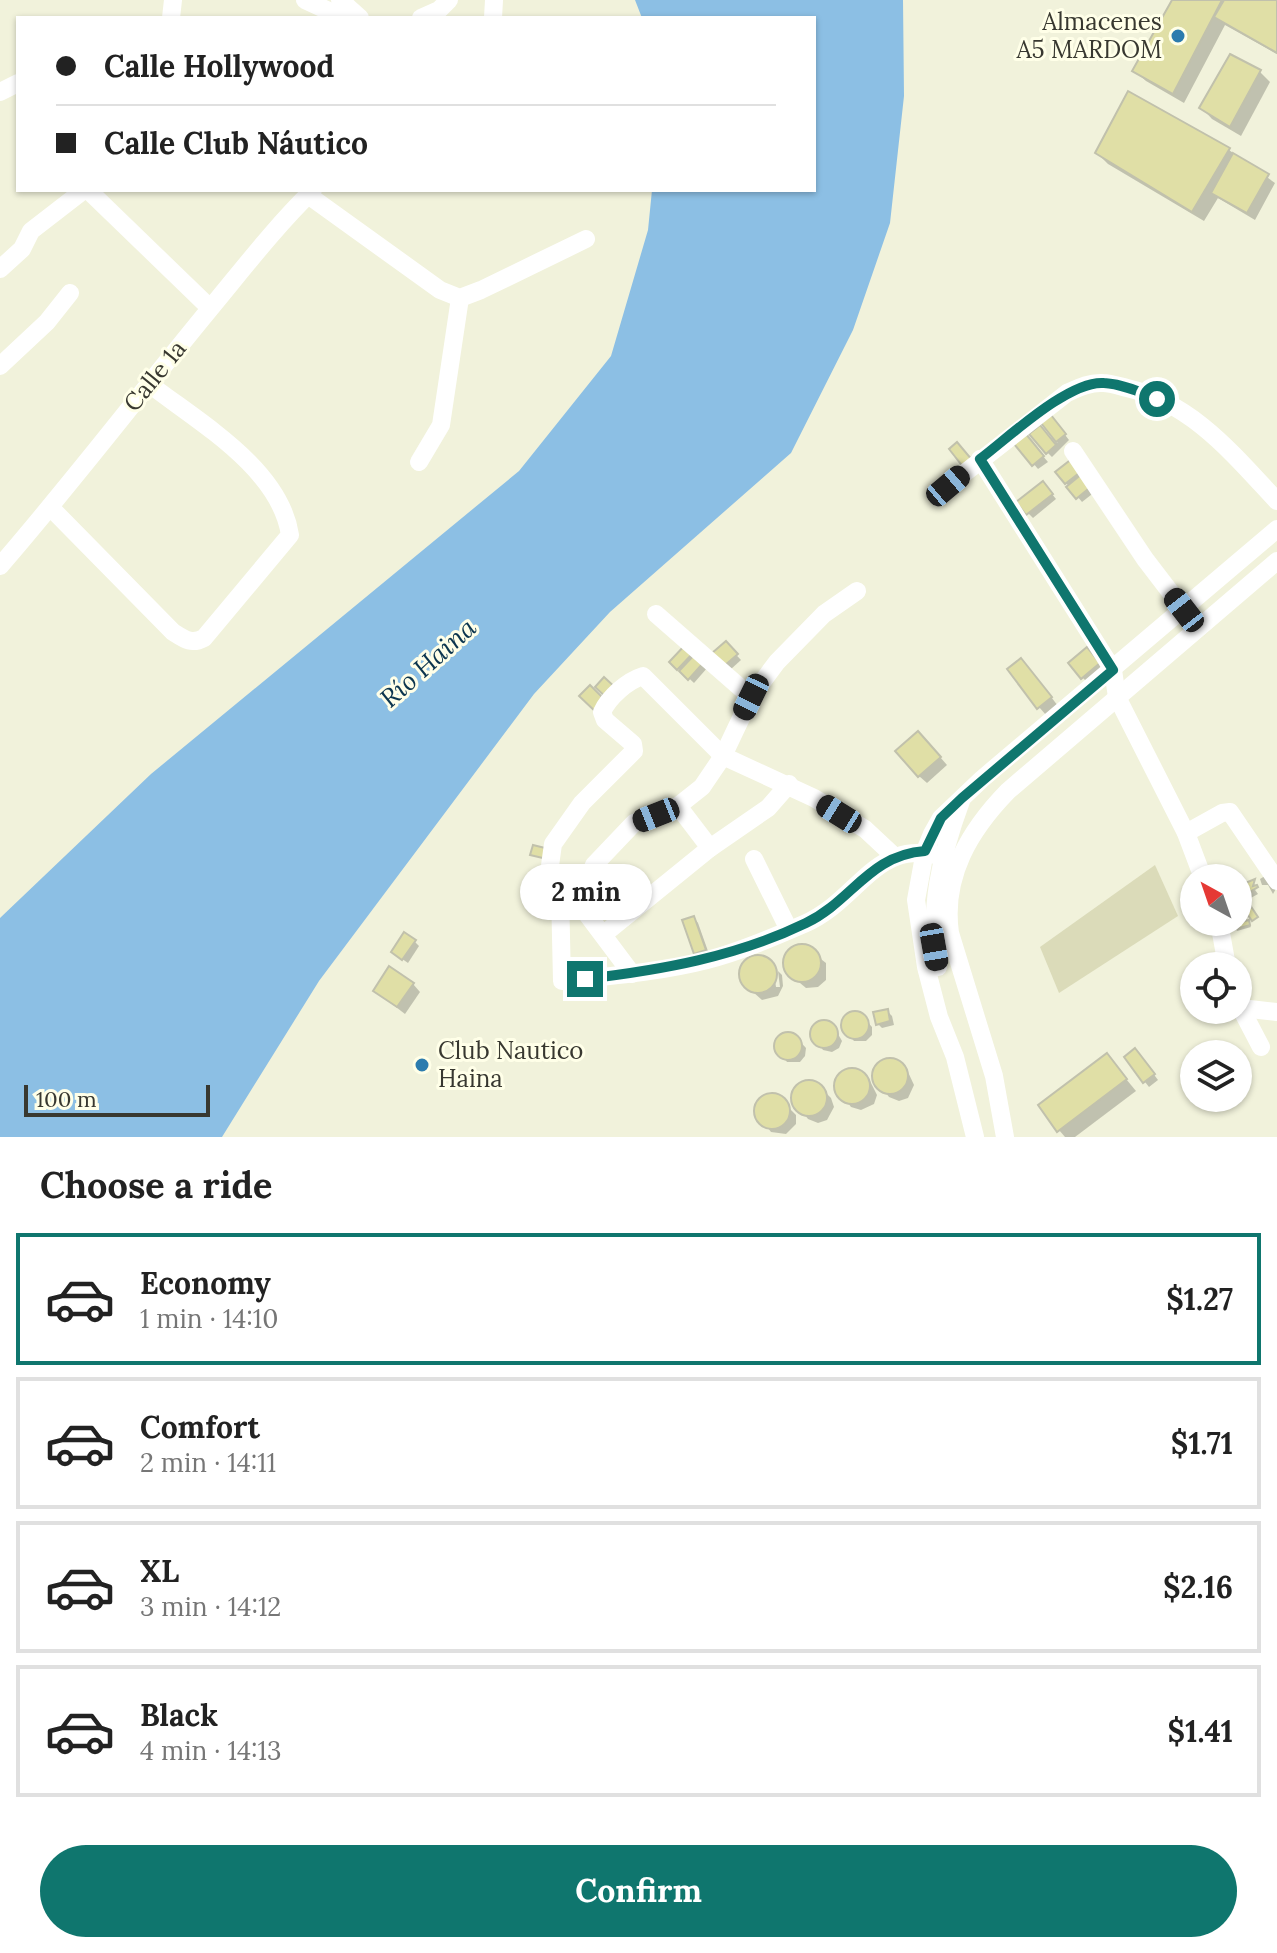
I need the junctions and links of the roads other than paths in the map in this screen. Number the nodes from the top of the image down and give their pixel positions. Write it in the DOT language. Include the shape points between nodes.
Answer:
graph roads {
  1 [pos="305,0"];
  2 [pos="340,0"];
  3 [pos="449,0"];
  4 [pos="340,16"];
  5 [pos="358,16"];
  6 [pos="426,16"];
  7 [pos="83,192"];
  8 [pos="88,192"];
  9 [pos="311,193"];
  10 [pos="586,239"];
  11 [pos="0,269"];
  12 [pos="70,293"];
  13 [pos="460,298"];
  14 [pos="210,308"];
  15 [pos="4,371"];
  16 [pos="148,383"];
  17 [pos="1073,451"];
  18 [pos="980,459"];
  19 [pos="419,462"];
  20 [pos="948,486"];
  21 [pos="1277,501"];
  22 [pos="51,508"];
  23 [pos="1277,529"];
  24 [pos="1277,561"];
  25 [pos="0,566"];
  26 [pos="857,591"];
  27 [pos="1184,610"];
  28 [pos="656,614"];
  29 [pos="1113,670"];
  30 [pos="751,697"];
  31 [pos="1117,697"];
  32 [pos="723,756"];
  33 [pos="993,770"];
  34 [pos="789,784"];
  35 [pos="1008,791"];
  36 [pos="678,806"];
  37 [pos="1186,833"];
  38 [pos="710,848"];
  39 [pos="942,856"];
  40 [pos="895,857"];
  41 [pos="754,859"];
  42 [pos="1198,864"];
  43 [pos="1277,881"];
  44 [pos="560,892"];
  45 [pos="578,902"];
  46 [pos="789,930"];
  47 [pos="604,934"];
  48 [pos="632,974"];
  49 [pos="1252,1007"];
  50 [pos="1277,1012"];
  51 [pos="1249,1024"];
  52 [pos="1261,1047"];
  53 [pos="975,1137"];
  54 [pos="1005,1137"];
  1 -- 4 [label="street"];
  2 -- 5 [label="street"];
  3 -- 6 [label="street"];
  7 -- 11 [label="street" via="31,231 22,249"];
  8 -- 14 [label="street"];
  9 -- 13 [label="street" via="440,290"];
  9 -- 14 [label="street, Calle 1a"];
  10 -- 13 [label="street"];
  12 -- 15 [label="street"];
  13 -- 19 [label="street" via="441,425"];
  14 -- 16 [label="street, Calle 1a"];
  16 -- 22 [label="street, Calle 1a"];
  16 -- 22 [label="street" via="256,467 283,507 290,535 204,638 187,641"];
  17 -- 27 [label="street"];
  18 -- 20 [label="street"];
  18 -- 21 [label="street" via="1067,393 1103,383 1177,407 1221,441"];
  18 -- 29 [label="street"];
  22 -- 25 [label="street, Calle 1a"];
  23 -- 27 [label="street"];
  24 -- 31 [label="street"];
  26 -- 30 [label="street" via="824,614"];
  27 -- 29 [label="street"];
  28 -- 30 [label="street"];
  29 -- 31 [label="street"];
  29 -- 33 [label="street"];
  30 -- 32 [label="street"];
  31 -- 35 [label="street"];
  31 -- 37 [label="street"];
  32 -- 34 [label="street"];
  32 -- 36 [label="street" via="702,787"];
  32 -- 44 [label="street" via="643,676 631,680 602,712 634,751 582,803 553,844 548,884"];
  33 -- 35 [label="street"];
  33 -- 39 [label="street" via="941,818"];
  34 -- 38 [label="street" via="768,808"];
  34 -- 40 [label="street" via="865,829"];
  35 -- 39 [label="street"];
  36 -- 38 [label="street"];
  36 -- 45 [label="street" via="634,823 594,865"];
  37 -- 42 [label="street"];
  37 -- 43 [label="street" via="1230,812"];
  38 -- 47 [label="street"];
  39 -- 40 [label="street"];
  39 -- 53 [label="street" via="916,900 917,916 939,1017"];
  39 -- 54 [label="street" via="950,933 994,1076"];
  40 -- 46 [label="street" via="816,917"];
  41 -- 46 [label="street"];
  44 -- 45 [label="street"];
  44 -- 48 [label="street" via="562,981"];
  45 -- 47 [label="street"];
  46 -- 48 [label="street" via="708,960"];
  47 -- 48 [label="street"];
  49 -- 50 [label="street"];
  51 -- 52 [label="street"];
}
